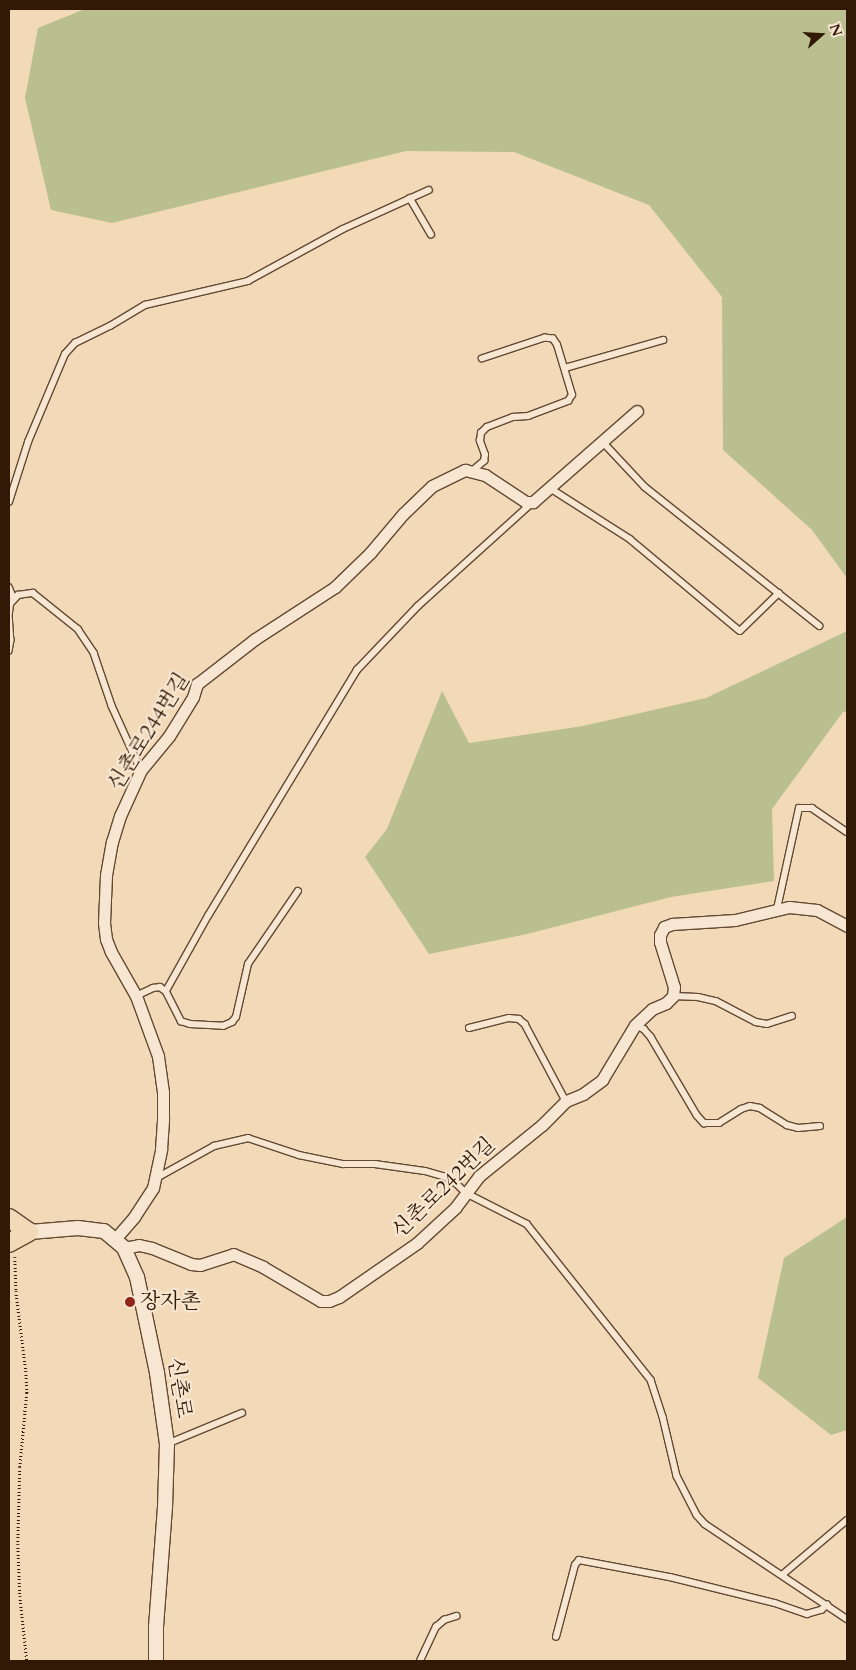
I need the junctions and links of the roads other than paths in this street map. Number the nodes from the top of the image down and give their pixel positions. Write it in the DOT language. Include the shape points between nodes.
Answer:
graph roads {
  1 [pos="429,190"];
  2 [pos="410,198"];
  3 [pos="431,234"];
  4 [pos="662,340"];
  5 [pos="482,359"];
  6 [pos="565,368"];
  7 [pos="637,411"];
  8 [pos="602,441"];
  9 [pos="472,471"];
  10 [pos="550,488"];
  11 [pos="9,502"];
  12 [pos="533,502"];
  13 [pos="9,587"];
  14 [pos="779,594"];
  15 [pos="14,599"];
  16 [pos="9,613"];
  17 [pos="820,626"];
  18 [pos="9,651"];
  19 [pos="142,770"];
  20 [pos="847,832"];
  21 [pos="298,891"];
  22 [pos="776,909"];
  23 [pos="847,926"];
  24 [pos="166,991"];
  25 [pos="136,996"];
  26 [pos="673,996"];
  27 [pos="792,1016"];
  28 [pos="636,1025"];
  29 [pos="469,1028"];
  30 [pos="566,1100"];
  31 [pos="820,1126"];
  32 [pos="155,1179"];
  33 [pos="466,1193"];
  34 [pos="9,1218"];
  35 [pos="16,1236"];
  36 [pos="120,1243"];
  37 [pos="242,1413"];
  38 [pos="167,1444"];
  39 [pos="847,1520"];
  40 [pos="782,1575"];
  41 [pos="827,1605"];
  42 [pos="456,1616"];
  43 [pos="847,1619"];
  44 [pos="556,1637"];
  45 [pos="156,1661"];
  46 [pos="420,1661"];
  1 -- 2 [label="lane"];
  2 -- 3 [label="lane"];
  2 -- 11 [label="lane" via="343,229 248,281 144,304 75,343 65,354 28,442"];
  4 -- 6 [label="lane"];
  5 -- 6 [label="lane" via="545,338 552,339 557,345"];
  6 -- 9 [label="lane" via="572,395 568,401 487,427 481,433 480,441 484,461"];
  7 -- 8 [label="street"];
  8 -- 10 [label="street"];
  8 -- 14 [label="lane" via="645,486"];
  9 -- 12 [label="street" via="485,475 526,502"];
  9 -- 19 [label="street, 신촌로244번길" via="465,470 432,486 334,587 255,638 197,684 193,697 169,736"];
  10 -- 12 [label="street"];
  10 -- 14 [label="lane" via="630,539 740,630"];
  12 -- 24 [label="lane" via="418,606 357,670"];
  13 -- 15 [label="lane"];
  14 -- 17 [label="lane"];
  15 -- 16 [label="lane"];
  15 -- 19 [label="lane" via="33,593 78,629 94,653 114,712"];
  16 -- 18 [label="lane"];
  19 -- 25 [label="street, 신촌로244번길" via="120,816 112,842 104,905 106,939"];
  20 -- 22 [label="lane" via="812,808 799,808"];
  21 -- 24 [label="lane" via="248,964 236,1017 232,1022 223,1026 181,1021"];
  22 -- 23 [label="street" via="802,907 817,910"];
  22 -- 26 [label="street" via="735,920 664,927 660,942 674,987"];
  24 -- 25 [label="lane" via="160,987 153,988"];
  25 -- 32 [label="street, 신촌로244번길" via="161,1069 163,1118"];
  26 -- 27 [label="lane" via="716,1001 756,1022 767,1024"];
  26 -- 28 [label="street, 신촌로242번길" via="652,1009"];
  28 -- 30 [label="street, 신촌로242번길" via="602,1080 583,1094"];
  28 -- 31 [label="lane" via="651,1037 704,1122 719,1123 750,1106 798,1128"];
  29 -- 30 [label="lane" via="509,1018 525,1024"];
  30 -- 33 [label="street, 신촌로242번길" via="542,1125 479,1176"];
  32 -- 33 [label="lane" via="214,1146 248,1138 299,1155 343,1164 375,1164 425,1171 446,1177"];
  32 -- 36 [label="street, 신촌로244번길" via="146,1202"];
  33 -- 36 [label="street, 신촌로242번길" via="455,1208 417,1243 378,1272 329,1301 321,1300 233,1254 190,1264 152,1248"];
  33 -- 40 [label="lane" via="514,1216 538,1236 650,1380 677,1476 698,1515 705,1524"];
  34 -- 35 [label="main road"];
  35 -- 36 [label="street" via="92,1228 104,1231"];
  36 -- 38 [label="street, 신촌로" via="139,1286 157,1373"];
  37 -- 38 [label="lane"];
  38 -- 45 [label="street, 신촌로"];
  39 -- 40 [label="lane"];
  40 -- 41 [label="lane"];
  41 -- 43 [label="lane"];
  41 -- 44 [label="lane" via="807,1614 670,1577 579,1560"];
  42 -- 46 [label="lane" via="444,1620 436,1628"];
}
